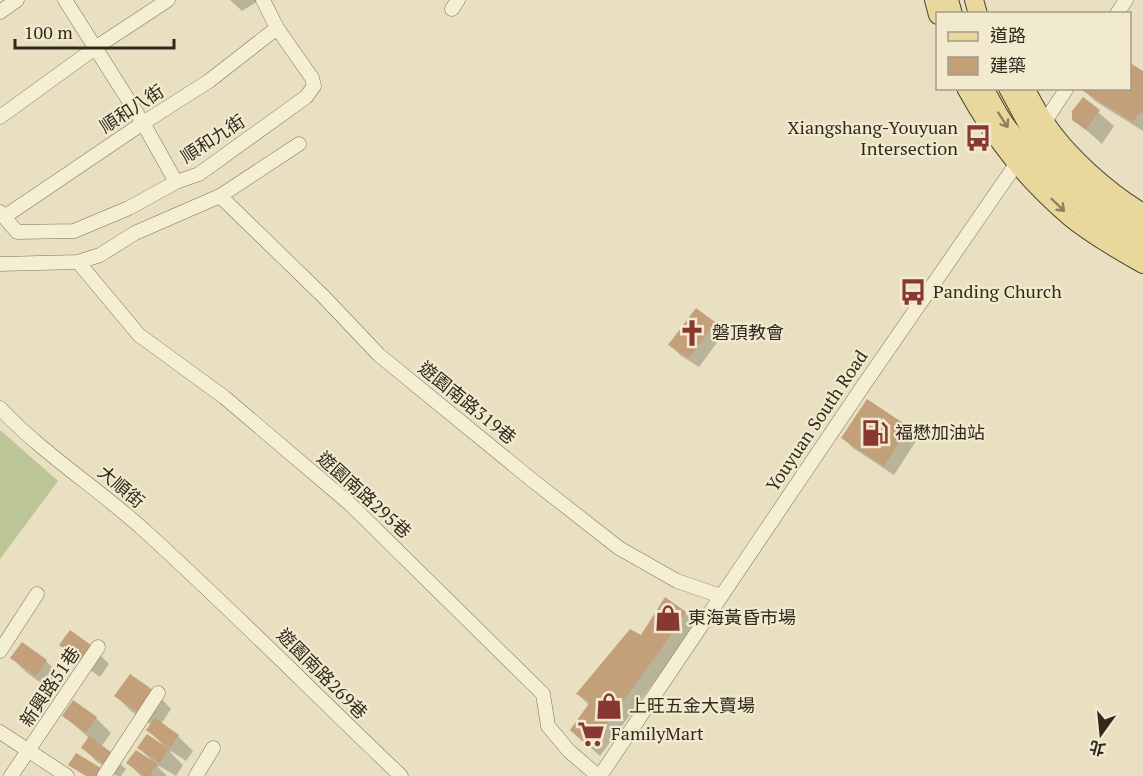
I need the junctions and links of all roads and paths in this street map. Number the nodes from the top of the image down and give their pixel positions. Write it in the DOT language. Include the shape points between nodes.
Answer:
graph roads {
  1 [pos="17,0"];
  2 [pos="65,0"];
  3 [pos="168,0"];
  4 [pos="263,0"];
  5 [pos="0,12"];
  6 [pos="277,28"];
  7 [pos="95,48"];
  8 [pos="967,90"];
  9 [pos="985,90"];
  10 [pos="1009,90"];
  11 [pos="1025,90"];
  12 [pos="1066,90"];
  13 [pos="0,117"];
  14 [pos="143,123"];
  15 [pos="298,144"];
  16 [pos="1030,144"];
  17 [pos="176,182"];
  18 [pos="220,196"];
  19 [pos="1143,213"];
  20 [pos="2,214"];
  21 [pos="1143,229"];
  22 [pos="1143,246"];
  23 [pos="78,262"];
  24 [pos="0,264"];
  25 [pos="1143,264"];
  26 [pos="0,408"];
  27 [pos="37,594"];
  28 [pos="721,596"];
  29 [pos="217,597"];
  30 [pos="98,647"];
  31 [pos="0,651"];
  32 [pos="158,693"];
  33 [pos="0,732"];
  34 [pos="213,748"];
  35 [pos="29,750"];
  36 [pos="394,773"];
  37 [pos="11,776"];
  38 [pos="67,776"];
  39 [pos="104,776"];
  40 [pos="196,776"];
  41 [pos="599,776"];
  1 -- 5 [label="street"];
  2 -- 7 [label="street"];
  3 -- 7 [label="street"];
  4 -- 6 [label="street, 順和九街"];
  6 -- 14 [label="street, 順和八街" via="209,81"];
  6 -- 17 [label="street, 順和九街" via="314,86 306,97 199,174"];
  7 -- 13 [label="street"];
  7 -- 14 [label="street"];
  8 -- 16 [label="main road" via="991,131"];
  9 -- 16 [label="main road, one-way" via="1005,124"];
  10 -- 16 [label="main road"];
  11 -- 16 [label="main road"];
  12 -- 16 [label="street, Youyuan South Road"];
  14 -- 17 [label="street"];
  14 -- 20 [label="street, 順和八街"];
  15 -- 18 [label="street"];
  16 -- 19 [label="main road" via="1077,160 1108,189"];
  16 -- 21 [label="main road" via="1084,191"];
  16 -- 22 [label="main road" via="1049,176 1114,229"];
  16 -- 25 [label="main road, one-way" via="1070,217"];
  16 -- 28 [label="street, Youyuan South Road"];
  17 -- 20 [label="street, 順和九街" via="129,208 74,231 17,232"];
  18 -- 23 [label="street"];
  18 -- 28 [label="street, 遊園南路319巷" via="379,354 532,480 619,548 677,580"];
  23 -- 24 [label="street"];
  23 -- 41 [label="street, 遊園南路295巷" via="139,335 224,397 378,530 543,694 548,726 569,751"];
  26 -- 29 [label="street, 大順街" via="23,433 98,490"];
  27 -- 31 [label="street"];
  28 -- 41 [label="street, Youyuan South Road"];
  29 -- 36 [label="street, 遊園南路269巷"];
  30 -- 35 [label="street, 新興路51巷"];
  32 -- 39 [label="street"];
  33 -- 35 [label="street"];
  34 -- 40 [label="street"];
  35 -- 37 [label="street, 新興路51巷"];
  35 -- 38 [label="street"];
}
